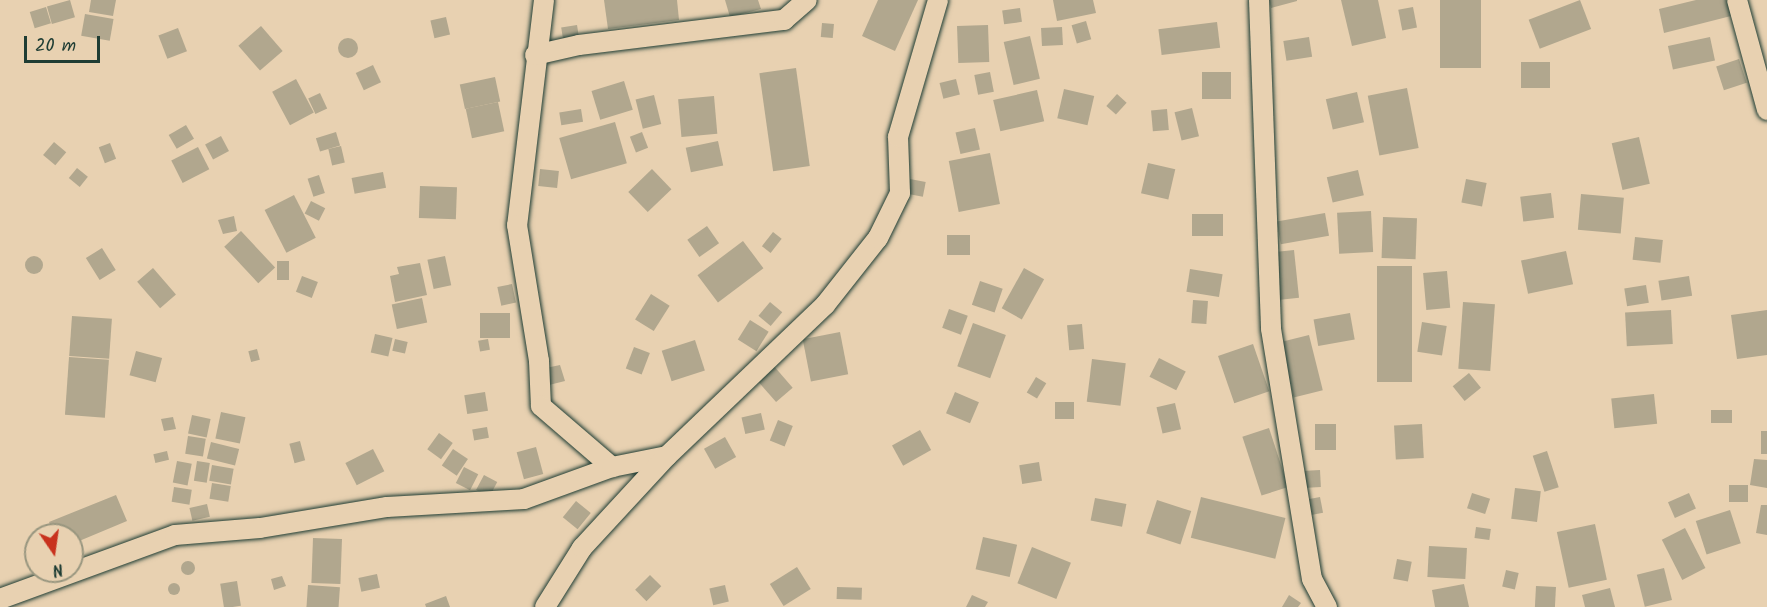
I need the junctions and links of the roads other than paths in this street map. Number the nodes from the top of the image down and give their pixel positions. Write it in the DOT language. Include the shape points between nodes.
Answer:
graph roads {
  1 [pos="544,0"];
  2 [pos="807,0"];
  3 [pos="938,0"];
  4 [pos="1259,0"];
  5 [pos="1737,0"];
  6 [pos="535,54"];
  7 [pos="1767,110"];
  8 [pos="667,456"];
  9 [pos="612,467"];
  10 [pos="0,599"];
  11 [pos="545,607"];
  12 [pos="1327,607"];
  1 -- 6 [label="street"];
  2 -- 6 [label="street" via="784,20"];
  3 -- 8 [label="street" via="898,136 900,193 878,238 825,305"];
  4 -- 12 [label="street" via="1271,330 1312,579"];
  5 -- 7 [label="street"];
  6 -- 9 [label="street" via="517,225 541,406"];
  8 -- 9 [label="street"];
  8 -- 11 [label="street" via="582,548"];
  9 -- 10 [label="street" via="524,500 387,507 260,528 175,534"];
}
